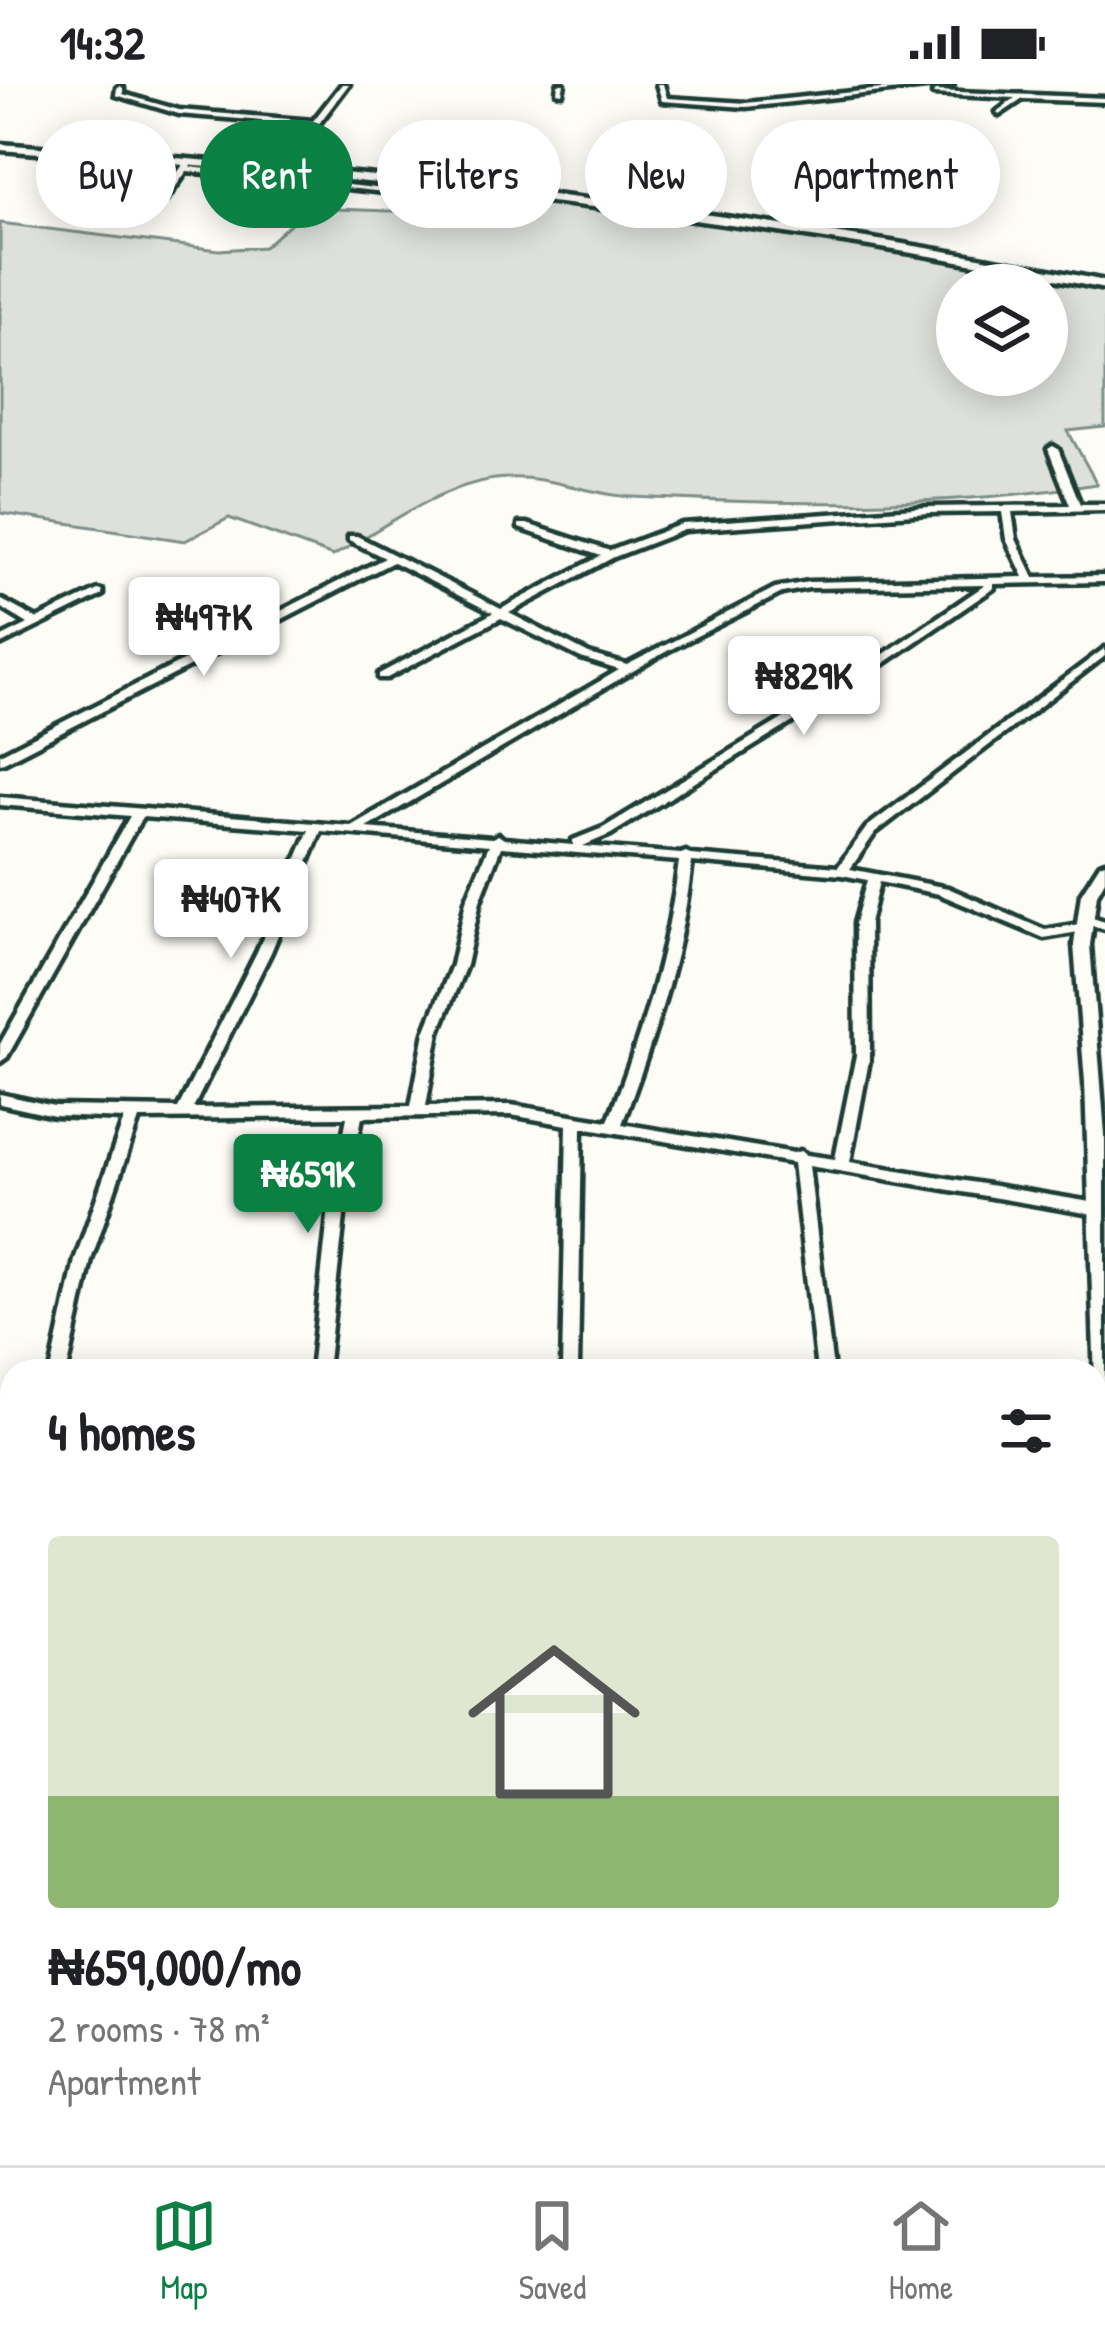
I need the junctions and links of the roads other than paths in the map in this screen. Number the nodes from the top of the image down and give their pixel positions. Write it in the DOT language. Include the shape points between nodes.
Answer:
graph roads {
  1 [pos="346,84"];
  2 [pos="660,84"];
  3 [pos="950,84"];
  4 [pos="914,87"];
  5 [pos="120,88"];
  6 [pos="1021,97"];
  7 [pos="1105,100"];
  8 [pos="999,113"];
  9 [pos="286,120"];
  10 [pos="317,120"];
  11 [pos="0,147"];
  12 [pos="188,165"];
  13 [pos="200,165"];
  14 [pos="353,175"];
  15 [pos="176,182"];
  16 [pos="377,188"];
  17 [pos="1105,285"];
  18 [pos="1053,449"];
  19 [pos="1076,506"];
  20 [pos="1105,507"];
  21 [pos="1007,512"];
  22 [pos="524,526"];
  23 [pos="353,538"];
  24 [pos="610,555"];
  25 [pos="389,560"];
  26 [pos="1105,579"];
  27 [pos="1031,582"];
  28 [pos="965,591"];
  29 [pos="98,593"];
  30 [pos="0,602"];
  31 [pos="503,615"];
  32 [pos="34,623"];
  33 [pos="0,642"];
  34 [pos="1105,651"];
  35 [pos="630,670"];
  36 [pos="383,676"];
  37 [pos="0,759"];
  38 [pos="0,801"];
  39 [pos="137,814"];
  40 [pos="317,826"];
  41 [pos="355,829"];
  42 [pos="607,831"];
  43 [pos="498,839"];
  44 [pos="572,845"];
  45 [pos="611,848"];
  46 [pos="686,856"];
  47 [pos="1105,867"];
  48 [pos="842,871"];
  49 [pos="874,876"];
  50 [pos="1092,924"];
  51 [pos="0,1057"];
  52 [pos="0,1100"];
  53 [pos="418,1108"];
  54 [pos="356,1111"];
  55 [pos="133,1114"];
  56 [pos="182,1114"];
  57 [pos="575,1120"];
  58 [pos="614,1125"];
  59 [pos="800,1156"];
  60 [pos="842,1165"];
  61 [pos="1097,1209"];
  62 [pos="1102,1258"];
  63 [pos="62,1359"];
  64 [pos="320,1359"];
  65 [pos="570,1359"];
  66 [pos="824,1359"];
  67 [pos="1104,1359"];
  1 -- 10 [label="street"];
  2 -- 4 [label="street" via="664,100 734,106"];
  3 -- 4 [label="street"];
  4 -- 6 [label="street"];
  5 -- 9 [label="street" via="119,95 148,106"];
  6 -- 7 [label="street"];
  6 -- 8 [label="street"];
  11 -- 12 [label="main road"];
  12 -- 13 [label="main road"];
  12 -- 15 [label="street"];
  12 -- 16 [label="street"];
  14 -- 17 [label="main road" via="764,219"];
  18 -- 19 [label="street"];
  19 -- 20 [label="street"];
  19 -- 21 [label="street"];
  21 -- 24 [label="street" via="706,522"];
  21 -- 27 [label="street"];
  22 -- 24 [label="street"];
  23 -- 25 [label="street"];
  24 -- 31 [label="street"];
  25 -- 31 [label="street"];
  25 -- 37 [label="street"];
  26 -- 27 [label="street"];
  27 -- 28 [label="street"];
  28 -- 35 [label="street" via="792,586"];
  28 -- 42 [label="street" via="844,686"];
  29 -- 32 [label="street"];
  30 -- 32 [label="street"];
  31 -- 35 [label="street"];
  31 -- 36 [label="street"];
  32 -- 33 [label="street"];
  34 -- 48 [label="street" via="871,830"];
  35 -- 41 [label="street"];
  38 -- 39 [label="street"];
  39 -- 40 [label="street"];
  39 -- 51 [label="street"];
  40 -- 41 [label="street"];
  40 -- 56 [label="street"];
  41 -- 43 [label="street"];
  42 -- 44 [label="street"];
  42 -- 45 [label="street"];
  43 -- 44 [label="street"];
  43 -- 53 [label="street" via="432,1032"];
  44 -- 45 [label="street"];
  45 -- 46 [label="street"];
  46 -- 48 [label="street"];
  46 -- 58 [label="street" via="656,1019"];
  47 -- 50 [label="street" via="1090,894"];
  48 -- 49 [label="street"];
  49 -- 50 [label="street" via="943,891 1044,934"];
  49 -- 60 [label="street" via="862,923 862,1055"];
  50 -- 61 [label="street"];
  52 -- 55 [label="street"];
  53 -- 54 [label="street"];
  53 -- 57 [label="street"];
  54 -- 56 [label="street"];
  54 -- 64 [label="street"];
  55 -- 56 [label="street"];
  55 -- 63 [label="street" via="83,1261"];
  57 -- 58 [label="street"];
  57 -- 65 [label="street"];
  58 -- 59 [label="street"];
  59 -- 60 [label="street"];
  59 -- 66 [label="street"];
  60 -- 61 [label="street"];
  61 -- 62 [label="street"];
  62 -- 67 [label="street"];
}
